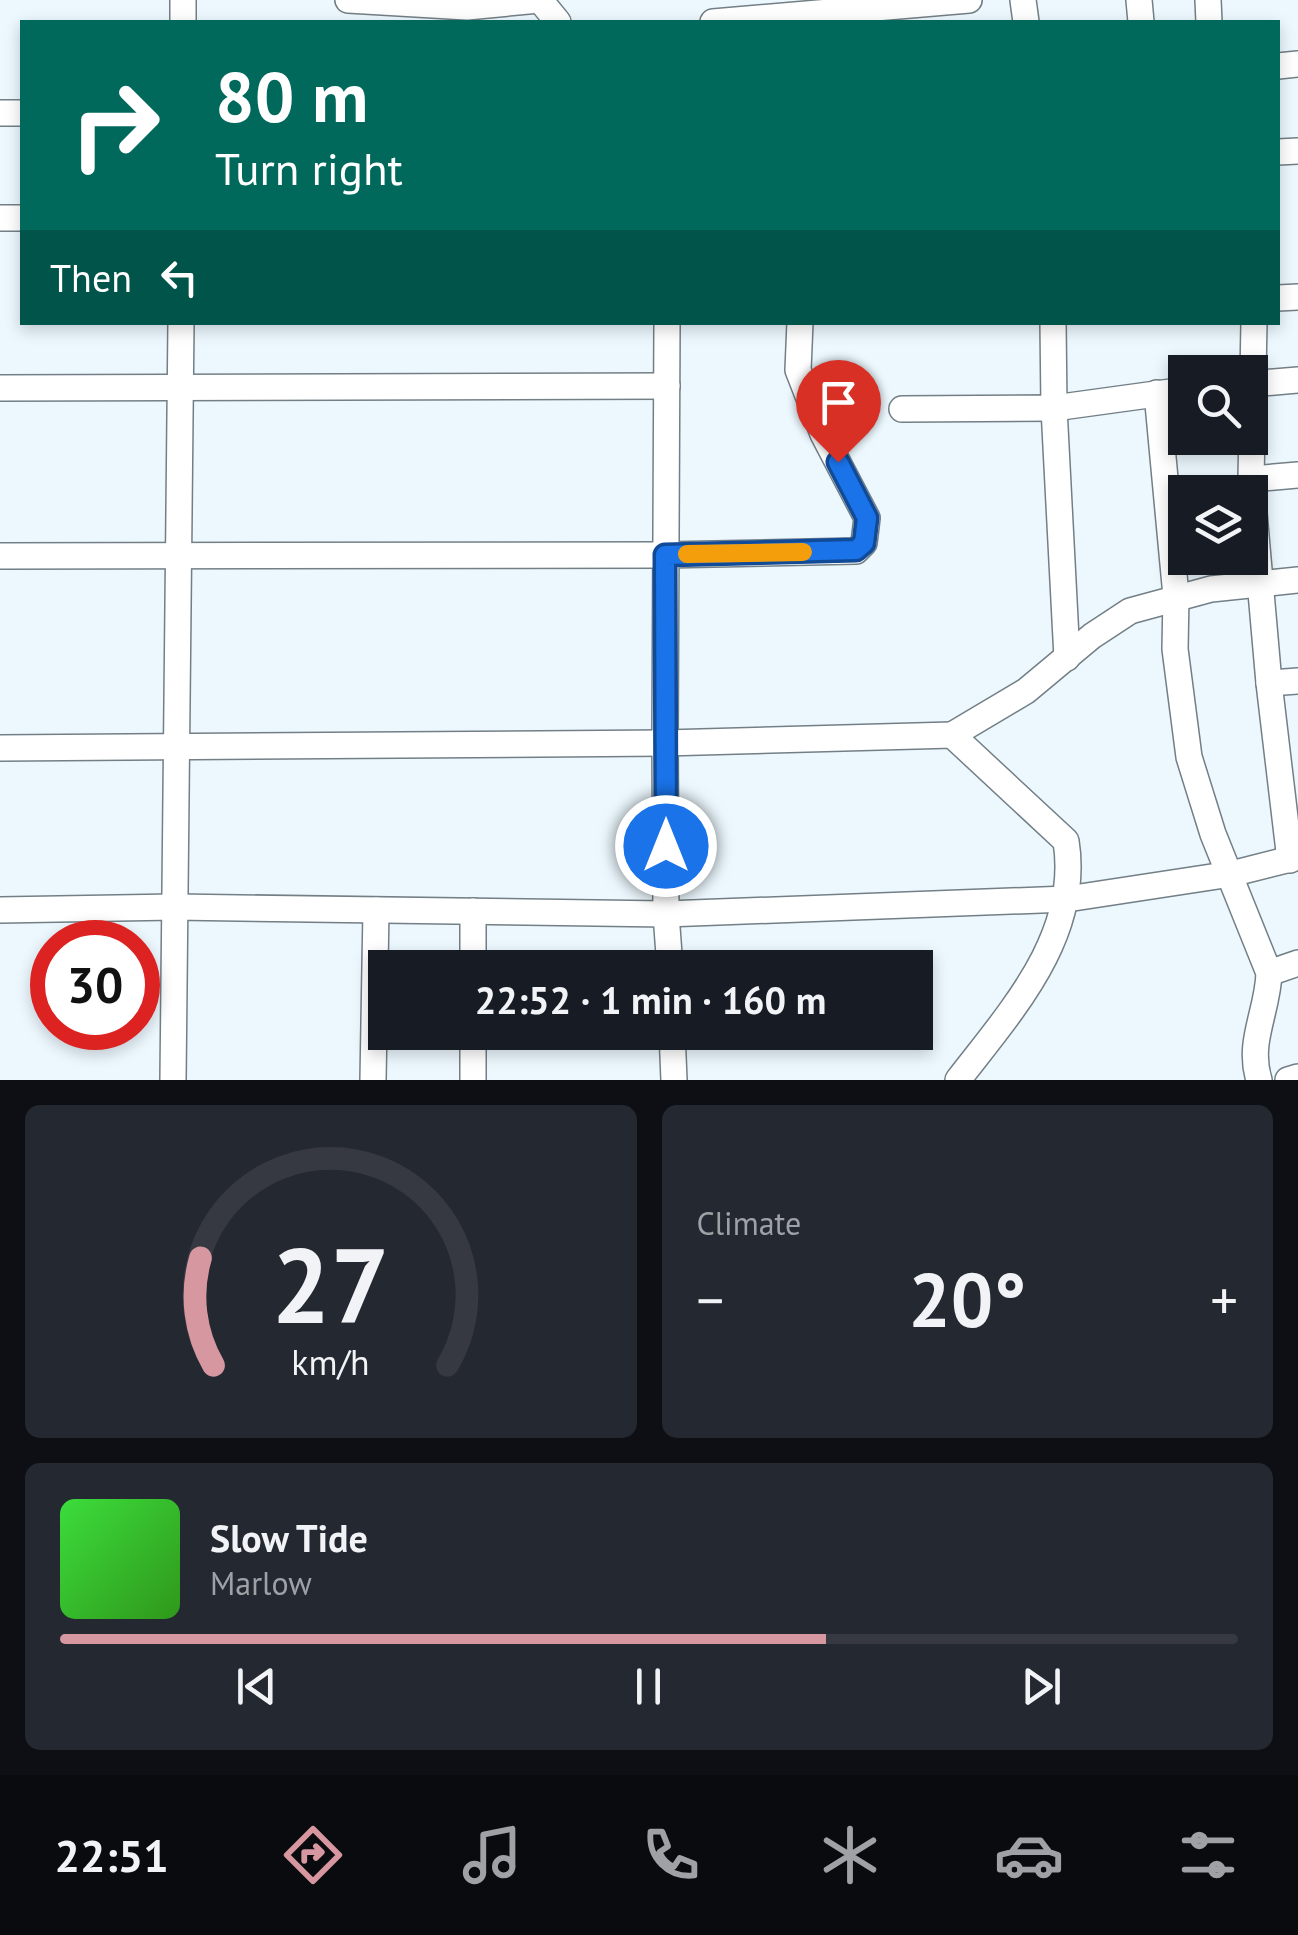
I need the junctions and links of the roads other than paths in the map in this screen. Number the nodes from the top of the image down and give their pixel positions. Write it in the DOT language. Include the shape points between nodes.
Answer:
graph roads {
  1 [pos="348,0"];
  2 [pos="540,0"];
  3 [pos="969,0"];
  4 [pos="556,20"];
  5 [pos="736,20"];
  6 [pos="181,325"];
  7 [pos="668,325"];
  8 [pos="800,325"];
  9 [pos="1054,325"];
  10 [pos="1254,325"];
  11 [pos="1253,355"];
  12 [pos="1298,380"];
  13 [pos="1268,383"];
  14 [pos="667,386"];
  15 [pos="0,388"];
  16 [pos="180,389"];
  17 [pos="1168,392"];
  18 [pos="1156,393"];
  19 [pos="1054,408"];
  20 [pos="902,409"];
  21 [pos="1298,475"];
  22 [pos="1268,478"];
  23 [pos="665,555"];
  24 [pos="0,556"];
  25 [pos="180,558"];
  26 [pos="1259,575"];
  27 [pos="1298,580"];
  28 [pos="1260,582"];
  29 [pos="1176,596"];
  30 [pos="1067,658"];
  31 [pos="1298,681"];
  32 [pos="1269,683"];
  33 [pos="952,735"];
  34 [pos="665,743"];
  35 [pos="0,748"];
  36 [pos="177,748"];
  37 [pos="1294,858"];
  38 [pos="1231,874"];
  39 [pos="1067,899"];
  40 [pos="176,907"];
  41 [pos="0,910"];
  42 [pos="376,910"];
  43 [pos="473,912"];
  44 [pos="666,914"];
  45 [pos="473,950"];
  46 [pos="669,950"];
  47 [pos="1298,963"];
  48 [pos="1269,973"];
  49 [pos="473,1050"];
  50 [pos="673,1050"];
  51 [pos="1298,1076"];
  52 [pos="174,1080"];
  53 [pos="373,1080"];
  54 [pos="473,1080"];
  55 [pos="674,1080"];
  56 [pos="958,1080"];
  57 [pos="1259,1080"];
  58 [pos="1288,1080"];
  1 -- 2 [label="street" via="467,7"];
  2 -- 4 [label="street"];
  3 -- 5 [label="street"];
  6 -- 16 [label="street"];
  7 -- 14 [label="street"];
  8 -- 23 [label="street" via="798,370 867,518 864,543 856,550"];
  9 -- 19 [label="street"];
  10 -- 11 [label="street"];
  12 -- 13 [label="street"];
  14 -- 16 [label="street"];
  14 -- 23 [label="street"];
  15 -- 16 [label="street"];
  16 -- 25 [label="street"];
  17 -- 18 [label="street"];
  18 -- 19 [label="street"];
  18 -- 29 [label="street"];
  19 -- 20 [label="street"];
  19 -- 30 [label="street"];
  21 -- 22 [label="street"];
  23 -- 25 [label="street"];
  23 -- 34 [label="street"];
  24 -- 25 [label="street"];
  25 -- 36 [label="street"];
  26 -- 28 [label="street"];
  27 -- 28 [label="street"];
  28 -- 29 [label="street"];
  28 -- 32 [label="street"];
  29 -- 30 [label="street" via="1130,611"];
  29 -- 38 [label="street" via="1189,756"];
  30 -- 33 [label="street"];
  31 -- 32 [label="street"];
  32 -- 37 [label="street"];
  33 -- 34 [label="street"];
  33 -- 39 [label="street" via="1066,841"];
  34 -- 36 [label="street"];
  34 -- 44 [label="street"];
  35 -- 36 [label="street"];
  36 -- 40 [label="street"];
  37 -- 38 [label="street"];
  38 -- 39 [label="street"];
  38 -- 48 [label="street"];
  39 -- 44 [label="street"];
  39 -- 56 [label="street" via="1053,941 1020,1000"];
  40 -- 41 [label="street"];
  40 -- 42 [label="street"];
  40 -- 52 [label="street"];
  42 -- 43 [label="street"];
  42 -- 53 [label="street"];
  43 -- 44 [label="street"];
  43 -- 45 [label="street"];
  44 -- 46 [label="street"];
  47 -- 48 [label="street"];
  48 -- 57 [label="street" via="1254,1038"];
  49 -- 54 [label="street"];
  50 -- 55 [label="street"];
  51 -- 58 [label="street"];
}
